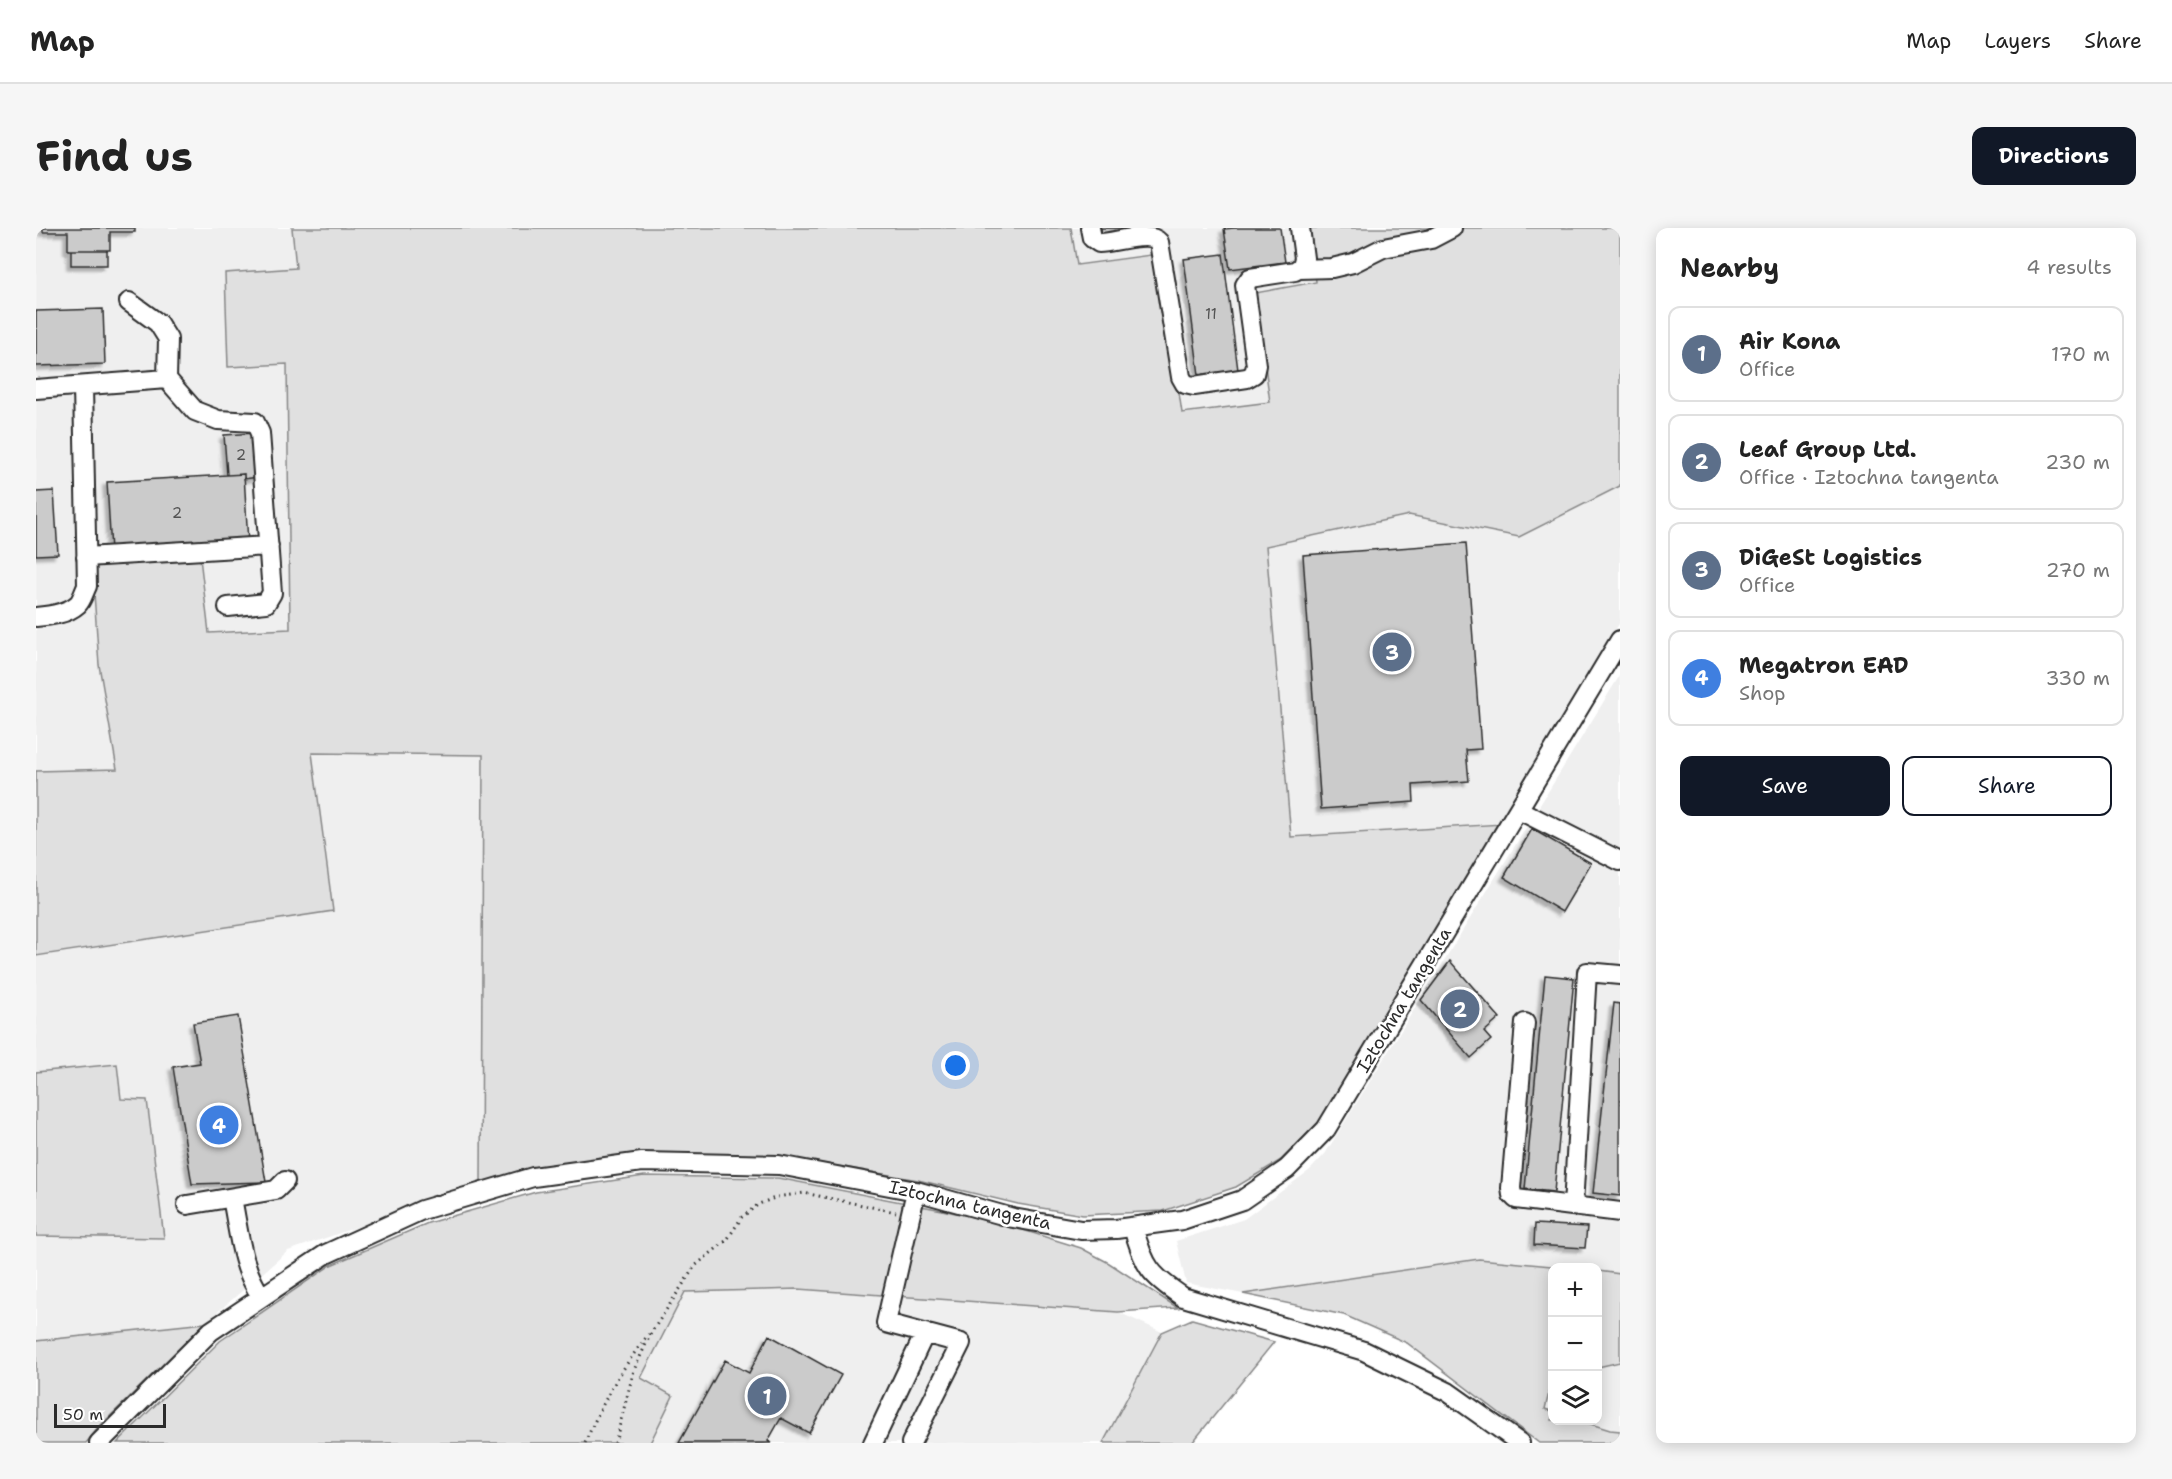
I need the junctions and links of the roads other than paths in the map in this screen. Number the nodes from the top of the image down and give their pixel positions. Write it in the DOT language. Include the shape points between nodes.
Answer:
graph roads {
  1 [pos="1090,228"];
  2 [pos="1300,228"];
  3 [pos="1452,228"];
  4 [pos="1299,269"];
  5 [pos="129,302"];
  6 [pos="167,379"];
  7 [pos="83,386"];
  8 [pos="36,389"];
  9 [pos="269,546"];
  10 [pos="86,557"];
  11 [pos="228,607"];
  12 [pos="36,617"];
  13 [pos="1620,640"];
  14 [pos="1519,810"];
  15 [pos="1620,861"];
  16 [pos="1620,975"];
  17 [pos="1525,1023"];
  18 [pos="285,1181"];
  19 [pos="916,1191"];
  20 [pos="232,1198"];
  21 [pos="187,1205"];
  22 [pos="1573,1206"];
  23 [pos="1620,1212"];
  24 [pos="1133,1228"];
  25 [pos="261,1296"];
  26 [pos="926,1333"];
  27 [pos="99,1443"];
  28 [pos="873,1443"];
  29 [pos="911,1443"];
  30 [pos="1520,1443"];
  1 -- 4 [label="street" via="1092,238 1099,243 1148,236 1160,242 1181,377 1189,386 1254,374 1245,285 1250,278"];
  2 -- 4 [label="street" via="1304,258"];
  3 -- 4 [label="street" via="1431,238 1383,248 1353,263"];
  5 -- 6 [label="street" via="158,323 168,339"];
  6 -- 7 [label="street"];
  6 -- 9 [label="street" via="195,411 218,420 255,422 260,433"];
  7 -- 8 [label="street"];
  7 -- 10 [label="street"];
  9 -- 10 [label="street"];
  9 -- 11 [label="street" via="272,593 266,603"];
  10 -- 12 [label="street" via="87,586 79,603 66,611"];
  13 -- 14 [label="street, Iztochna tangenta"];
  14 -- 15 [label="street"];
  14 -- 24 [label="street, Iztochna tangenta" via="1326,1129 1287,1169 1242,1200 1182,1220"];
  16 -- 22 [label="street" via="1587,972"];
  17 -- 22 [label="street" via="1512,1195 1516,1199"];
  18 -- 20 [label="street" via="276,1190"];
  19 -- 24 [label="street, Iztochna tangenta" via="1013,1218 1081,1230"];
  19 -- 25 [label="street, Iztochna tangenta" via="779,1165 642,1162 533,1177 422,1210 326,1254"];
  19 -- 26 [label="street" via="886,1323"];
  20 -- 21 [label="street"];
  20 -- 25 [label="street" via="245,1266"];
  22 -- 23 [label="street"];
  24 -- 30 [label="street" via="1144,1262 1158,1281 1183,1297 1364,1351 1448,1392"];
  25 -- 27 [label="street, Iztochna tangenta" via="211,1331"];
  26 -- 28 [label="street"];
  26 -- 29 [label="street" via="961,1342"];
}
